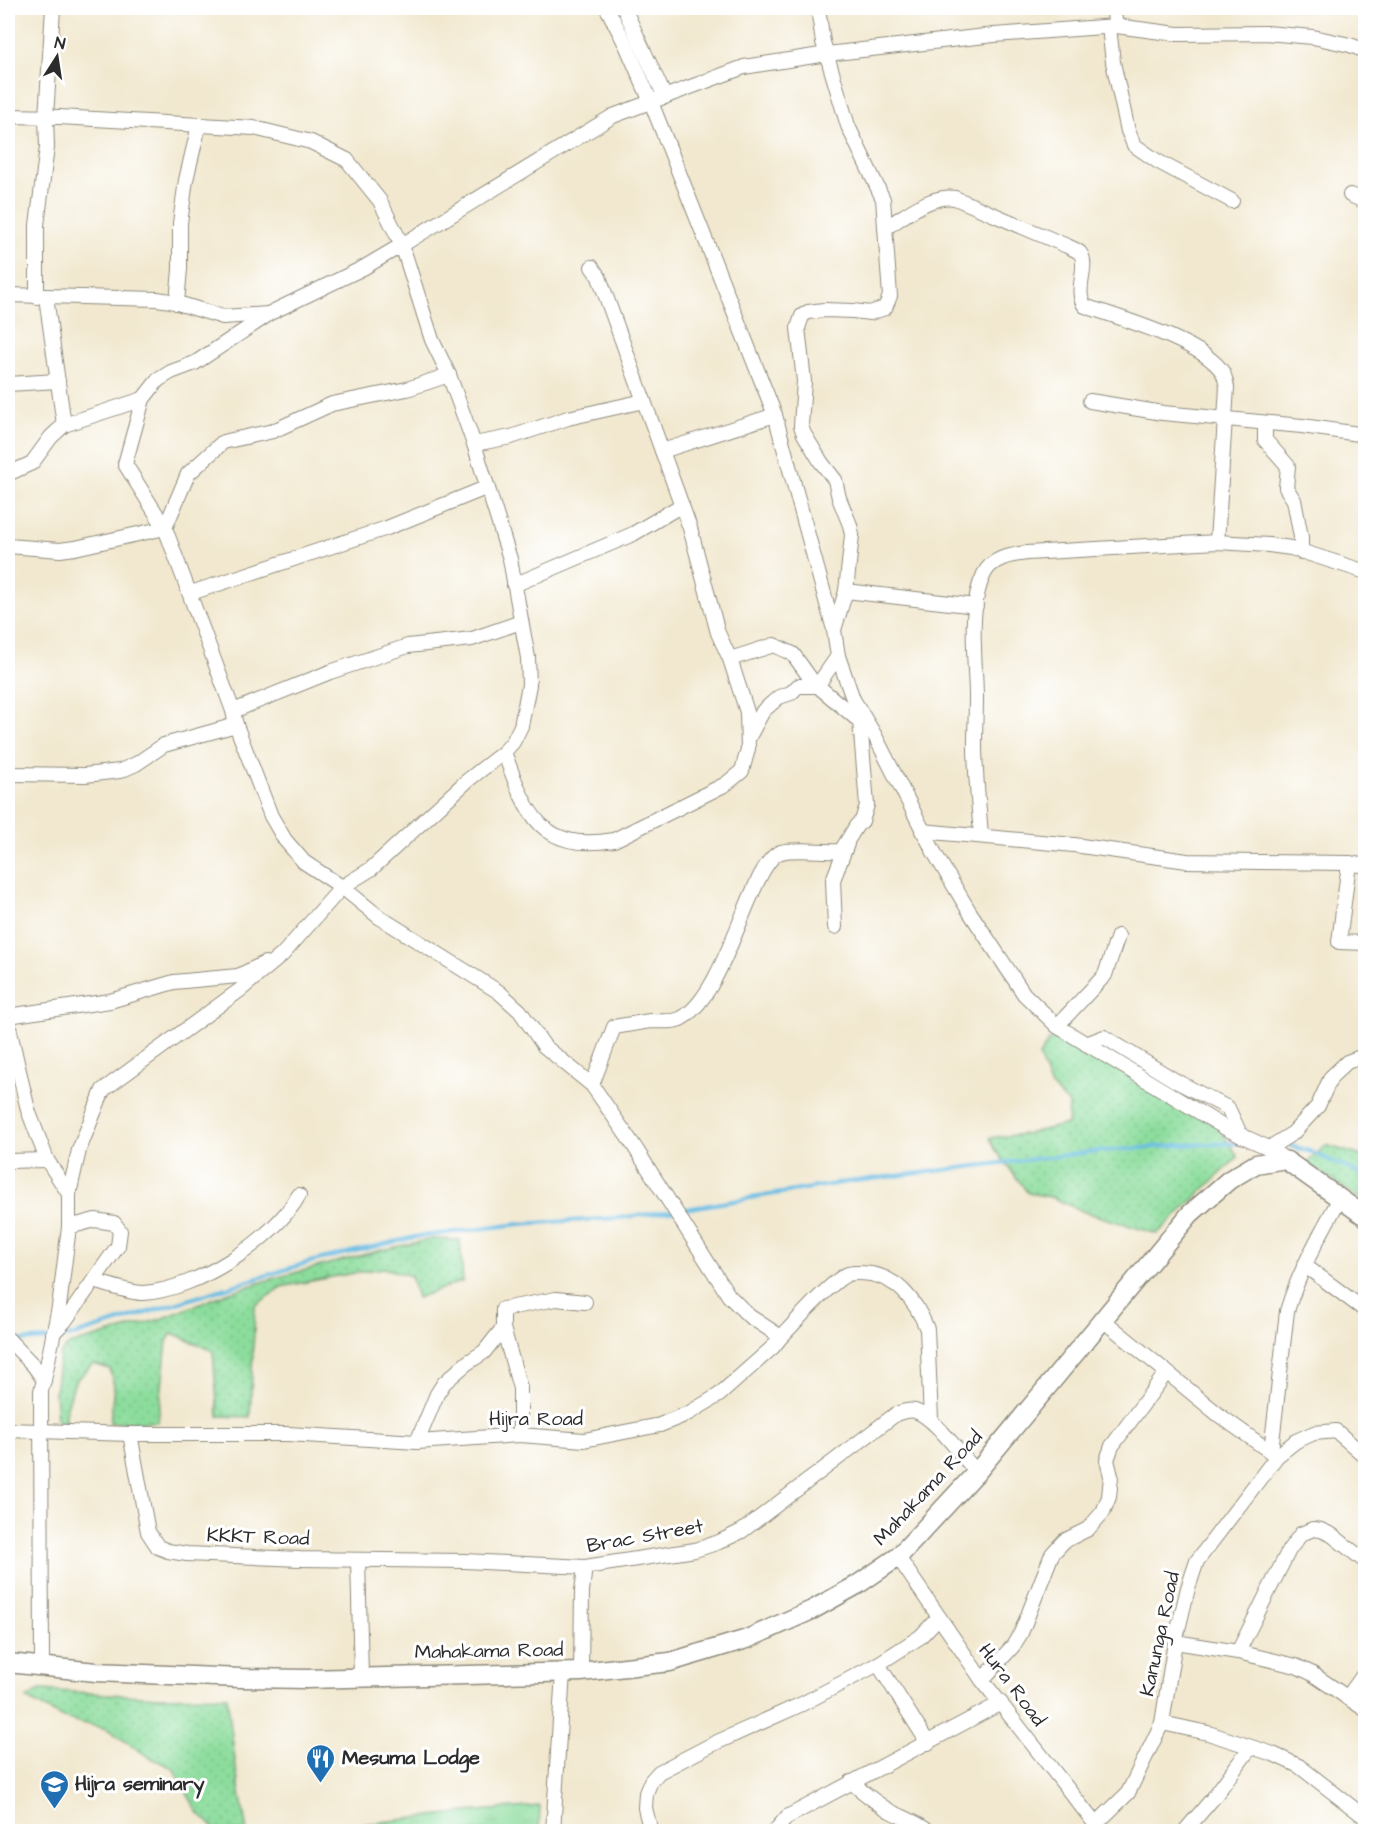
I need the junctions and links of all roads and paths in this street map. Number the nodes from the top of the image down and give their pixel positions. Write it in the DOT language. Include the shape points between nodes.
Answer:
graph roads {
  1 [pos="53,8"];
  2 [pos="607,8"];
  3 [pos="624,8"];
  4 [pos="818,8"];
  5 [pos="1113,8"];
  6 [pos="1112,27"];
  7 [pos="1365,51"];
  8 [pos="827,54"];
  9 [pos="665,97"];
  10 [pos="651,102"];
  11 [pos="8,116"];
  12 [pos="46,117"];
  13 [pos="199,125"];
  14 [pos="1350,195"];
  15 [pos="1232,201"];
  16 [pos="1365,202"];
  17 [pos="885,228"];
  18 [pos="402,245"];
  19 [pos="592,267"];
  20 [pos="8,295"];
  21 [pos="42,297"];
  22 [pos="177,303"];
  23 [pos="268,314"];
  24 [pos="449,375"];
  25 [pos="58,381"];
  26 [pos="8,384"];
  27 [pos="143,399"];
  28 [pos="644,401"];
  29 [pos="1090,401"];
  30 [pos="776,415"];
  31 [pos="1226,419"];
  32 [pos="1264,423"];
  33 [pos="64,425"];
  34 [pos="1365,435"];
  35 [pos="474,444"];
  36 [pos="662,451"];
  37 [pos="8,474"];
  38 [pos="488,488"];
  39 [pos="682,505"];
  40 [pos="165,528"];
  41 [pos="1217,542"];
  42 [pos="8,546"];
  43 [pos="1300,552"];
  44 [pos="1365,572"];
  45 [pos="514,585"];
  46 [pos="846,591"];
  47 [pos="190,593"];
  48 [pos="976,606"];
  49 [pos="521,622"];
  50 [pos="834,630"];
  51 [pos="838,656"];
  52 [pos="730,659"];
  53 [pos="817,686"];
  54 [pos="233,711"];
  55 [pos="860,721"];
  56 [pos="236,725"];
  57 [pos="874,734"];
  58 [pos="748,739"];
  59 [pos="504,752"];
  60 [pos="8,774"];
  61 [pos="922,831"];
  62 [pos="981,836"];
  63 [pos="849,839"];
  64 [pos="1349,863"];
  65 [pos="1365,866"];
  66 [pos="342,888"];
  67 [pos="835,927"];
  68 [pos="1118,936"];
  69 [pos="1365,943"];
  70 [pos="282,955"];
  71 [pos="8,1016"];
  72 [pos="8,1023"];
  73 [pos="1057,1026"];
  74 [pos="1365,1055"];
  75 [pos="592,1085"];
  76 [pos="1269,1149"];
  77 [pos="47,1160"];
  78 [pos="8,1161"];
  79 [pos="1287,1161"];
  80 [pos="69,1194"];
  81 [pos="299,1195"];
  82 [pos="1340,1198"];
  83 [pos="1365,1216"];
  84 [pos="69,1227"];
  85 [pos="1304,1265"];
  86 [pos="93,1281"];
  87 [pos="585,1302"];
  88 [pos="1365,1311"];
  89 [pos="1103,1320"];
  90 [pos="503,1328"];
  91 [pos="52,1334"];
  92 [pos="781,1337"];
  93 [pos="8,1339"];
  94 [pos="1166,1373"];
  95 [pos="44,1380"];
  96 [pos="931,1419"];
  97 [pos="8,1430"];
  98 [pos="42,1431"];
  99 [pos="130,1434"];
  100 [pos="520,1435"];
  101 [pos="417,1443"];
  102 [pos="1274,1454"];
  103 [pos="1365,1457"];
  104 [pos="977,1472"];
  105 [pos="898,1557"];
  106 [pos="358,1560"];
  107 [pos="1365,1562"];
  108 [pos="585,1567"];
  109 [pos="939,1617"];
  110 [pos="1175,1642"];
  111 [pos="1238,1652"];
  112 [pos="8,1663"];
  113 [pos="878,1664"];
  114 [pos="42,1667"];
  115 [pos="1365,1671"];
  116 [pos="572,1672"];
  117 [pos="361,1676"];
  118 [pos="982,1680"];
  119 [pos="1347,1698"];
  120 [pos="1001,1703"];
  121 [pos="1365,1710"];
  122 [pos="1162,1723"];
  123 [pos="928,1743"];
  124 [pos="1250,1748"];
  125 [pos="851,1782"];
  126 [pos="1365,1818"];
  127 [pos="1098,1828"];
  128 [pos="553,1832"];
  129 [pos="651,1832"];
  130 [pos="774,1832"];
  131 [pos="929,1832"];
  132 [pos="1184,1832"];
  1 -- 12 [label="street"];
  2 -- 10 [label="street"];
  3 -- 9 [label="street"];
  4 -- 8 [label="street"];
  5 -- 6 [label="street"];
  6 -- 7 [label="street" via="1177,34 1313,37"];
  6 -- 8 [label="street" via="994,35"];
  6 -- 15 [label="street" via="1113,62 1134,145"];
  8 -- 9 [label="street" via="744,67"];
  8 -- 17 [label="street" via="848,126 883,199"];
  9 -- 10 [label="street"];
  10 -- 18 [label="street" via="613,116"];
  10 -- 30 [label="street"];
  11 -- 12 [label="street"];
  12 -- 13 [label="street"];
  12 -- 21 [label="street" via="47,147 37,225"];
  13 -- 18 [label="street" via="254,128 311,142 347,160 380,201"];
  13 -- 22 [label="street" via="180,223"];
  14 -- 16 [label="street"];
  17 -- 31 [label="street" via="945,196 1080,253 1080,298 1085,306 1164,334 1201,353 1224,374"];
  17 -- 46 [label="street" via="890,296 885,308 870,313 808,312 798,328 804,381 801,426 835,480 852,535"];
  18 -- 23 [label="street"];
  18 -- 24 [label="street" via="432,340"];
  19 -- 28 [label="street"];
  20 -- 21 [label="street"];
  21 -- 22 [label="street" via="157,299"];
  21 -- 25 [label="street"];
  22 -- 23 [label="street" via="223,317"];
  23 -- 27 [label="street" via="195,363 164,376"];
  24 -- 35 [label="street"];
  24 -- 40 [label="street" via="407,389 332,404 273,431 222,442 188,474"];
  25 -- 26 [label="street"];
  25 -- 33 [label="street"];
  27 -- 33 [label="street"];
  27 -- 40 [label="street" via="125,464"];
  28 -- 35 [label="street"];
  28 -- 36 [label="street"];
  29 -- 31 [label="street"];
  30 -- 36 [label="street"];
  30 -- 50 [label="street"];
  31 -- 32 [label="street"];
  31 -- 41 [label="street"];
  32 -- 34 [label="street"];
  32 -- 43 [label="street" via="1265,440 1288,466 1286,488 1294,500"];
  33 -- 37 [label="street" via="32,463"];
  35 -- 38 [label="street"];
  36 -- 39 [label="street"];
  38 -- 45 [label="street"];
  38 -- 47 [label="street" via="387,528"];
  39 -- 45 [label="street" via="633,534"];
  39 -- 52 [label="street" via="718,633"];
  40 -- 42 [label="street" via="68,549"];
  40 -- 47 [label="street"];
  41 -- 43 [label="street" via="1269,544"];
  41 -- 48 [label="street" via="1010,555 995,561 984,573"];
  43 -- 44 [label="street"];
  45 -- 49 [label="street"];
  46 -- 48 [label="street"];
  46 -- 50 [label="street"];
  47 -- 54 [label="street"];
  48 -- 62 [label="street" via="975,745"];
  49 -- 54 [label="street" via="472,639 408,646"];
  49 -- 59 [label="street" via="529,685 521,726"];
  50 -- 51 [label="street"];
  51 -- 53 [label="street"];
  51 -- 57 [label="street" via="853,699"];
  52 -- 53 [label="street" via="774,645 793,654"];
  52 -- 58 [label="street" via="747,712"];
  53 -- 55 [label="street"];
  53 -- 58 [label="street" via="798,686 778,697 763,711"];
  54 -- 56 [label="street"];
  55 -- 57 [label="street"];
  55 -- 63 [label="street" via="867,805 862,821"];
  56 -- 60 [label="street" via="164,745 120,771 85,775"];
  56 -- 66 [label="street" via="271,816 285,840 304,862"];
  57 -- 61 [label="street"];
  58 -- 59 [label="street" via="742,771 726,784 614,840 600,842 563,839 542,826 530,813"];
  59 -- 66 [label="street" via="371,869"];
  61 -- 62 [label="street"];
  61 -- 73 [label="street" via="1024,994"];
  62 -- 64 [label="street" via="1187,861"];
  63 -- 67 [label="street" via="833,880"];
  63 -- 75 [label="street" via="841,851 781,852 771,858 762,870 730,950 703,998 681,1019 614,1028"];
  64 -- 65 [label="street"];
  64 -- 69 [label="street" via="1339,942"];
  66 -- 70 [label="street"];
  66 -- 75 [label="street" via="379,918 499,992 520,1011 544,1046"];
  68 -- 73 [label="street" via="1105,975"];
  70 -- 71 [label="street" via="238,976 174,982 110,1001"];
  70 -- 80 [label="street" via="103,1090 79,1150"];
  72 -- 77 [label="street" via="28,1110"];
  73 -- 76 [label="street"];
  74 -- 76 [label="street" via="1347,1062 1330,1077 1318,1106 1293,1133"];
  75 -- 92 [label="street" via="729,1296 749,1316"];
  76 -- 79 [label="street"];
  77 -- 78 [label="street"];
  77 -- 80 [label="street"];
  79 -- 82 [label="street"];
  79 -- 89 [label="street, Mahakama Road" via="1256,1164 1228,1180 1190,1214"];
  80 -- 84 [label="street"];
  81 -- 86 [label="street" via="268,1232 234,1259 199,1277 141,1293"];
  82 -- 83 [label="street"];
  82 -- 85 [label="street"];
  84 -- 86 [label="street" via="95,1220 114,1223 120,1231 118,1246"];
  84 -- 91 [label="street"];
  85 -- 88 [label="street"];
  85 -- 102 [label="street" via="1287,1311"];
  86 -- 91 [label="street"];
  87 -- 90 [label="street" via="556,1299 503,1309"];
  89 -- 94 [label="street"];
  89 -- 104 [label="street, Mahakama Road"];
  90 -- 100 [label="street" via="520,1388"];
  90 -- 101 [label="street" via="484,1352 444,1383"];
  91 -- 95 [label="street"];
  92 -- 96 [label="street, Hijra Road" via="848,1274 870,1274 892,1282 915,1303 927,1329"];
  92 -- 100 [label="street, Hijra Road" via="719,1395 660,1425 584,1440"];
  93 -- 95 [label="street"];
  94 -- 102 [label="street"];
  94 -- 118 [label="street" via="1112,1446 1107,1460 1111,1476 1109,1497 1103,1512 1052,1554 1021,1633"];
  95 -- 98 [label="street"];
  96 -- 104 [label="street"];
  96 -- 108 [label="street, Brac Street" via="916,1411 896,1414 742,1531 719,1542 695,1550"];
  97 -- 98 [label="street, Hijra Road"];
  98 -- 99 [label="street, Hijra Road"];
  98 -- 114 [label="street"];
  99 -- 101 [label="street, Hijra Road" via="288,1434"];
  99 -- 106 [label="street, KKKT Road" via="148,1532 159,1547 187,1554"];
  100 -- 101 [label="street, Hijra Road"];
  102 -- 103 [label="street, Kanunga Road" via="1314,1432 1336,1431"];
  102 -- 110 [label="street, Kanunga Road" via="1197,1561"];
  104 -- 105 [label="street, Mahakama Road"];
  105 -- 109 [label="street, Hura Road"];
  105 -- 116 [label="street, Mahakama Road" via="812,1610 747,1639 670,1662"];
  106 -- 108 [label="street, Brac Street"];
  106 -- 117 [label="street"];
  107 -- 111 [label="street" via="1321,1530 1301,1534 1289,1550"];
  108 -- 116 [label="street"];
  109 -- 113 [label="street" via="920,1637"];
  109 -- 118 [label="street, Hura Road"];
  110 -- 111 [label="street"];
  110 -- 122 [label="street, Kanunga Road"];
  111 -- 119 [label="street" via="1304,1669"];
  112 -- 114 [label="street, Mahakama Road"];
  113 -- 123 [label="street"];
  113 -- 129 [label="street" via="659,1772 646,1793"];
  114 -- 117 [label="street, Mahakama Road" via="242,1678"];
  115 -- 119 [label="street"];
  116 -- 117 [label="street, Mahakama Road"];
  116 -- 128 [label="street"];
  118 -- 120 [label="street, Hura Road"];
  119 -- 121 [label="street"];
  120 -- 123 [label="street"];
  120 -- 127 [label="street, Hura Road"];
  122 -- 124 [label="street"];
  122 -- 127 [label="street, Kanunga Road" via="1128,1793"];
  123 -- 125 [label="street"];
  124 -- 126 [label="street" via="1299,1766"];
  124 -- 132 [label="street"];
  125 -- 130 [label="street" via="787,1817"];
  125 -- 131 [label="street"];
}
